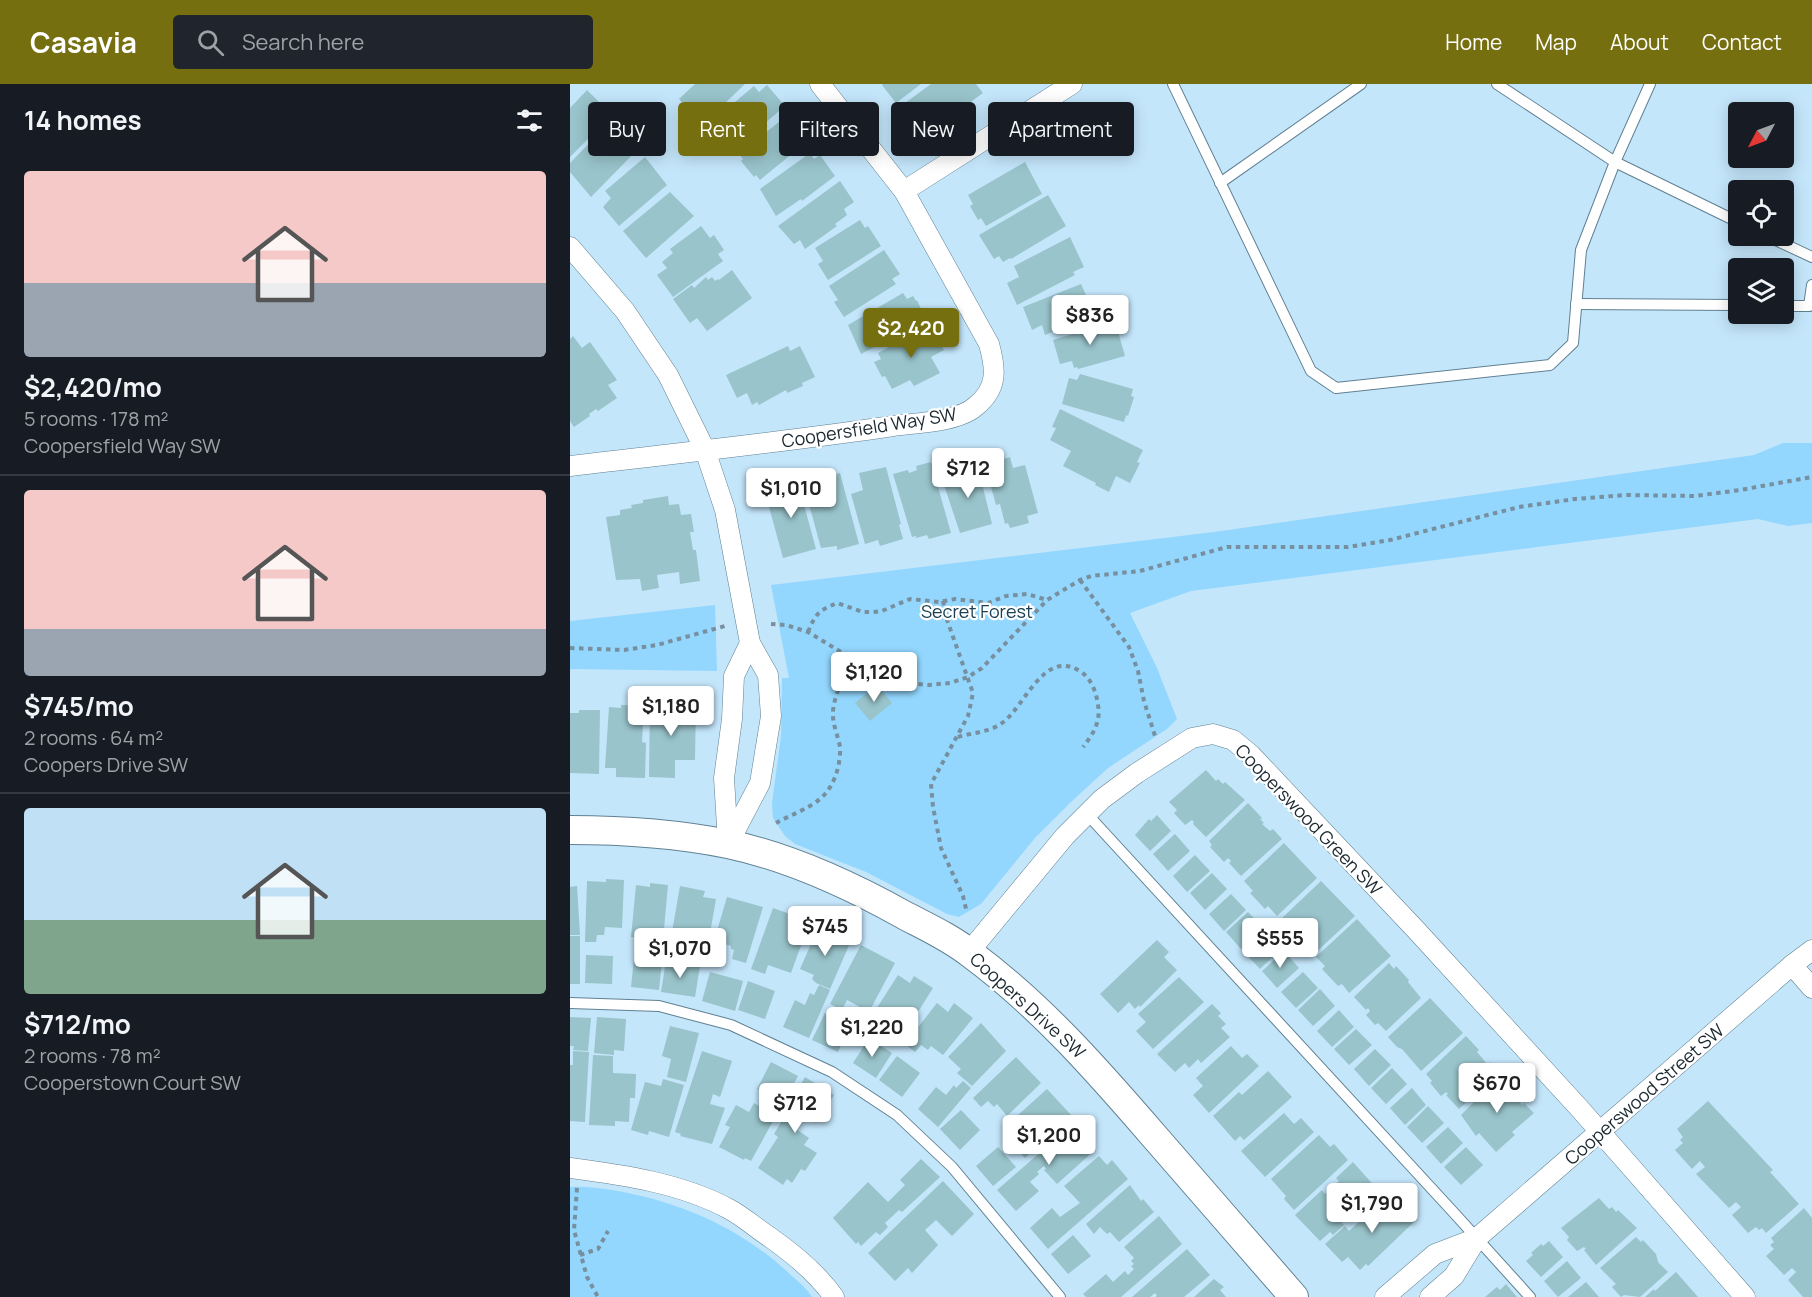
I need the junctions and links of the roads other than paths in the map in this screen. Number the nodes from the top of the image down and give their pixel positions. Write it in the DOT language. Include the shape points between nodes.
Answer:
graph roads {
  1 [pos="820,84"];
  2 [pos="1072,84"];
  3 [pos="1173,84"];
  4 [pos="1361,84"];
  5 [pos="1497,84"];
  6 [pos="1650,84"];
  7 [pos="1615,162"];
  8 [pos="1220,183"];
  9 [pos="904,191"];
  10 [pos="1728,217"];
  11 [pos="1788,246"];
  12 [pos="570,247"];
  13 [pos="1812,257"];
  14 [pos="1812,285"];
  15 [pos="1576,304"];
  16 [pos="1728,306"];
  17 [pos="1794,306"];
  18 [pos="705,450"];
  19 [pos="570,466"];
  20 [pos="750,643"];
  21 [pos="1087,814"];
  22 [pos="570,830"];
  23 [pos="728,844"];
  24 [pos="1812,950"];
  25 [pos="969,952"];
  26 [pos="1792,966"];
  27 [pos="1812,988"];
  28 [pos="570,1002"];
  29 [pos="1600,1132"];
  30 [pos="574,1168"];
  31 [pos="1477,1238"];
  32 [pos="834,1297"];
  33 [pos="1060,1297"];
  34 [pos="1294,1297"];
  35 [pos="1385,1297"];
  36 [pos="1430,1297"];
  37 [pos="1530,1297"];
  38 [pos="1745,1297"];
  1 -- 9 [label="street, Coopersfield Way SW"];
  2 -- 9 [label="street"];
  3 -- 8 [label="lane"];
  4 -- 8 [label="lane"];
  5 -- 7 [label="lane"];
  6 -- 7 [label="lane"];
  7 -- 10 [label="lane"];
  7 -- 15 [label="lane" via="1581,250"];
  8 -- 15 [label="lane" via="1311,371 1336,388 1550,365 1572,343"];
  9 -- 18 [label="street, Coopersfield Way SW" via="989,344 995,369 990,390 975,407 957,416"];
  11 -- 13 [label="lane"];
  12 -- 18 [label="street" via="625,311 668,375"];
  14 -- 17 [label="lane" via="1809,306"];
  15 -- 16 [label="lane"];
  18 -- 19 [label="street, Coopersfield Way SW"];
  18 -- 20 [label="street" via="725,510"];
  20 -- 23 [label="street" via="734,676 724,778"];
  20 -- 23 [label="street" via="768,675 771,716 760,783"];
  21 -- 25 [label="street, Cooperswood Green SW"];
  21 -- 29 [label="street, Cooperswood Green SW" via="1137,773 1192,738 1213,734 1233,740 1425,939"];
  21 -- 31 [label="lane"];
  22 -- 23 [label="street, Coopers Drive SW" via="607,830"];
  23 -- 25 [label="street, Coopers Drive SW" via="826,876 872,897"];
  24 -- 26 [label="street, Cooperswood Street SW"];
  25 -- 34 [label="street, Coopers Drive SW" via="1081,1051"];
  26 -- 27 [label="street"];
  26 -- 29 [label="street, Cooperswood Street SW"];
  28 -- 33 [label="lane" via="659,1006 731,1025 832,1072 897,1116 952,1167"];
  29 -- 31 [label="street, Cooperswood Street SW"];
  29 -- 38 [label="street, Cooperswood Green SW"];
  30 -- 32 [label="street" via="632,1177 729,1209 819,1277"];
  31 -- 35 [label="street, Cooperswood Street SW" via="1435,1254"];
  31 -- 36 [label="street, Cooperswood Street SW" via="1454,1276"];
  31 -- 37 [label="lane"];
}
